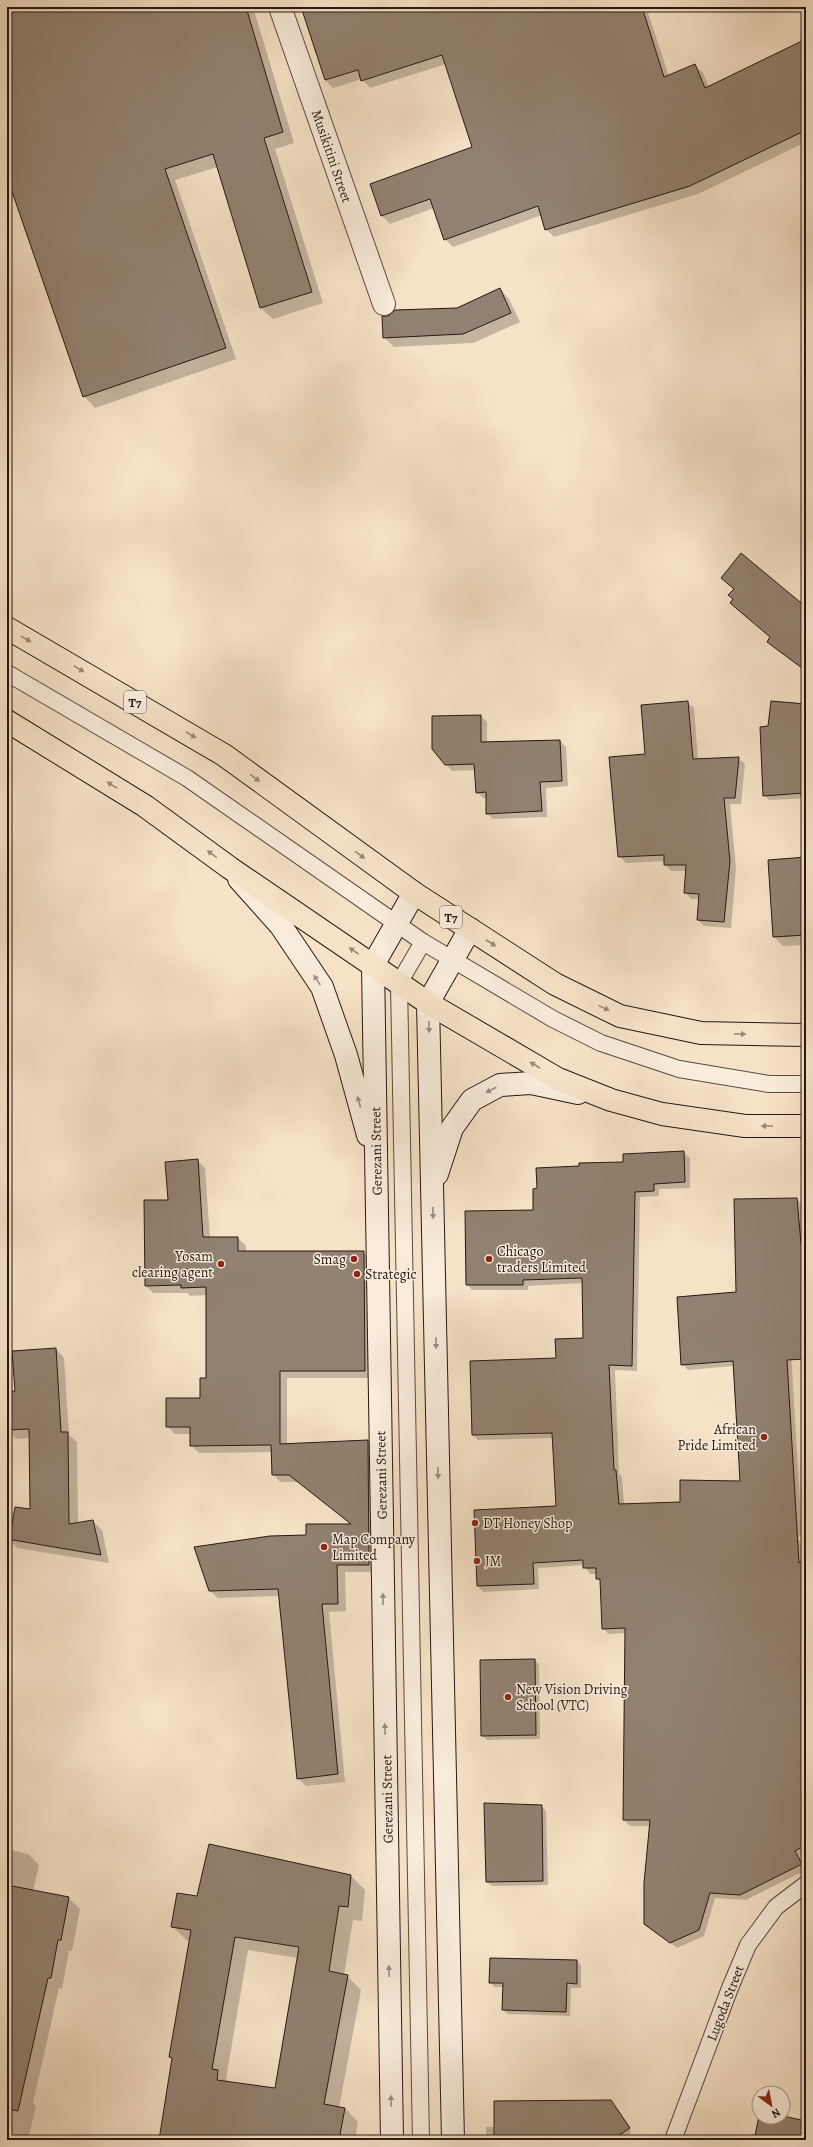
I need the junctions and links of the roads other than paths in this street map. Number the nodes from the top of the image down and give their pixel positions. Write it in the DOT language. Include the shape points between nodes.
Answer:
graph roads {
  1 [pos="280,7"];
  2 [pos="384,304"];
  3 [pos="7,628"];
  4 [pos="9,674"];
  5 [pos="7,721"];
  6 [pos="230,868"];
  7 [pos="414,893"];
  8 [pos="396,924"];
  9 [pos="470,929"];
  10 [pos="423,942"];
  11 [pos="452,960"];
  12 [pos="373,965"];
  13 [pos="399,983"];
  14 [pos="428,1002"];
  15 [pos="806,1035"];
  16 [pos="806,1084"];
  17 [pos="611,1100"];
  18 [pos="806,1126"];
  19 [pos="377,1167"];
  20 [pos="432,1188"];
  21 [pos="806,1884"];
  22 [pos="392,2140"];
  23 [pos="421,2140"];
  24 [pos="453,2140"];
  25 [pos="673,2140"];
  1 -- 2 [label="main road, Musikitini Street"];
  3 -- 7 [label="highway, T7, one-way" via="224,755"];
  4 -- 8 [label="lane" via="188,778"];
  6 -- 5 [label="highway, one-way" via="145,806"];
  12 -- 6 [label="highway, one-way"];
  19 -- 6 [label="main road, one-way" via="346,1055 322,987 281,926"];
  7 -- 8 [label="main road"];
  7 -- 9 [label="highway, T7"];
  8 -- 10 [label="lane"];
  8 -- 12 [label="main road"];
  9 -- 11 [label="main road, T7"];
  9 -- 15 [label="highway, T7, one-way" via="555,984 620,1016 701,1033"];
  10 -- 11 [label="lane"];
  10 -- 13 [label="lane"];
  11 -- 14 [label="main road, T7"];
  11 -- 16 [label="lane" via="601,1043 680,1069 769,1084"];
  12 -- 13 [label="highway"];
  12 -- 19 [label="main road, Gerezani Street"];
  13 -- 14 [label="highway"];
  13 -- 23 [label="lane"];
  17 -- 14 [label="highway, one-way" via="558,1079"];
  14 -- 20 [label="main road, one-way"];
  18 -- 17 [label="highway, one-way" via="745,1126 662,1114"];
  17 -- 20 [label="main road, one-way" via="531,1083 500,1085 472,1100 452,1128"];
  22 -- 19 [label="main road, Gerezani Street, one-way"];
  20 -- 24 [label="main road, one-way"];
  21 -- 25 [label="lane, Lugoda Street" via="776,1907 748,1945"];
}
